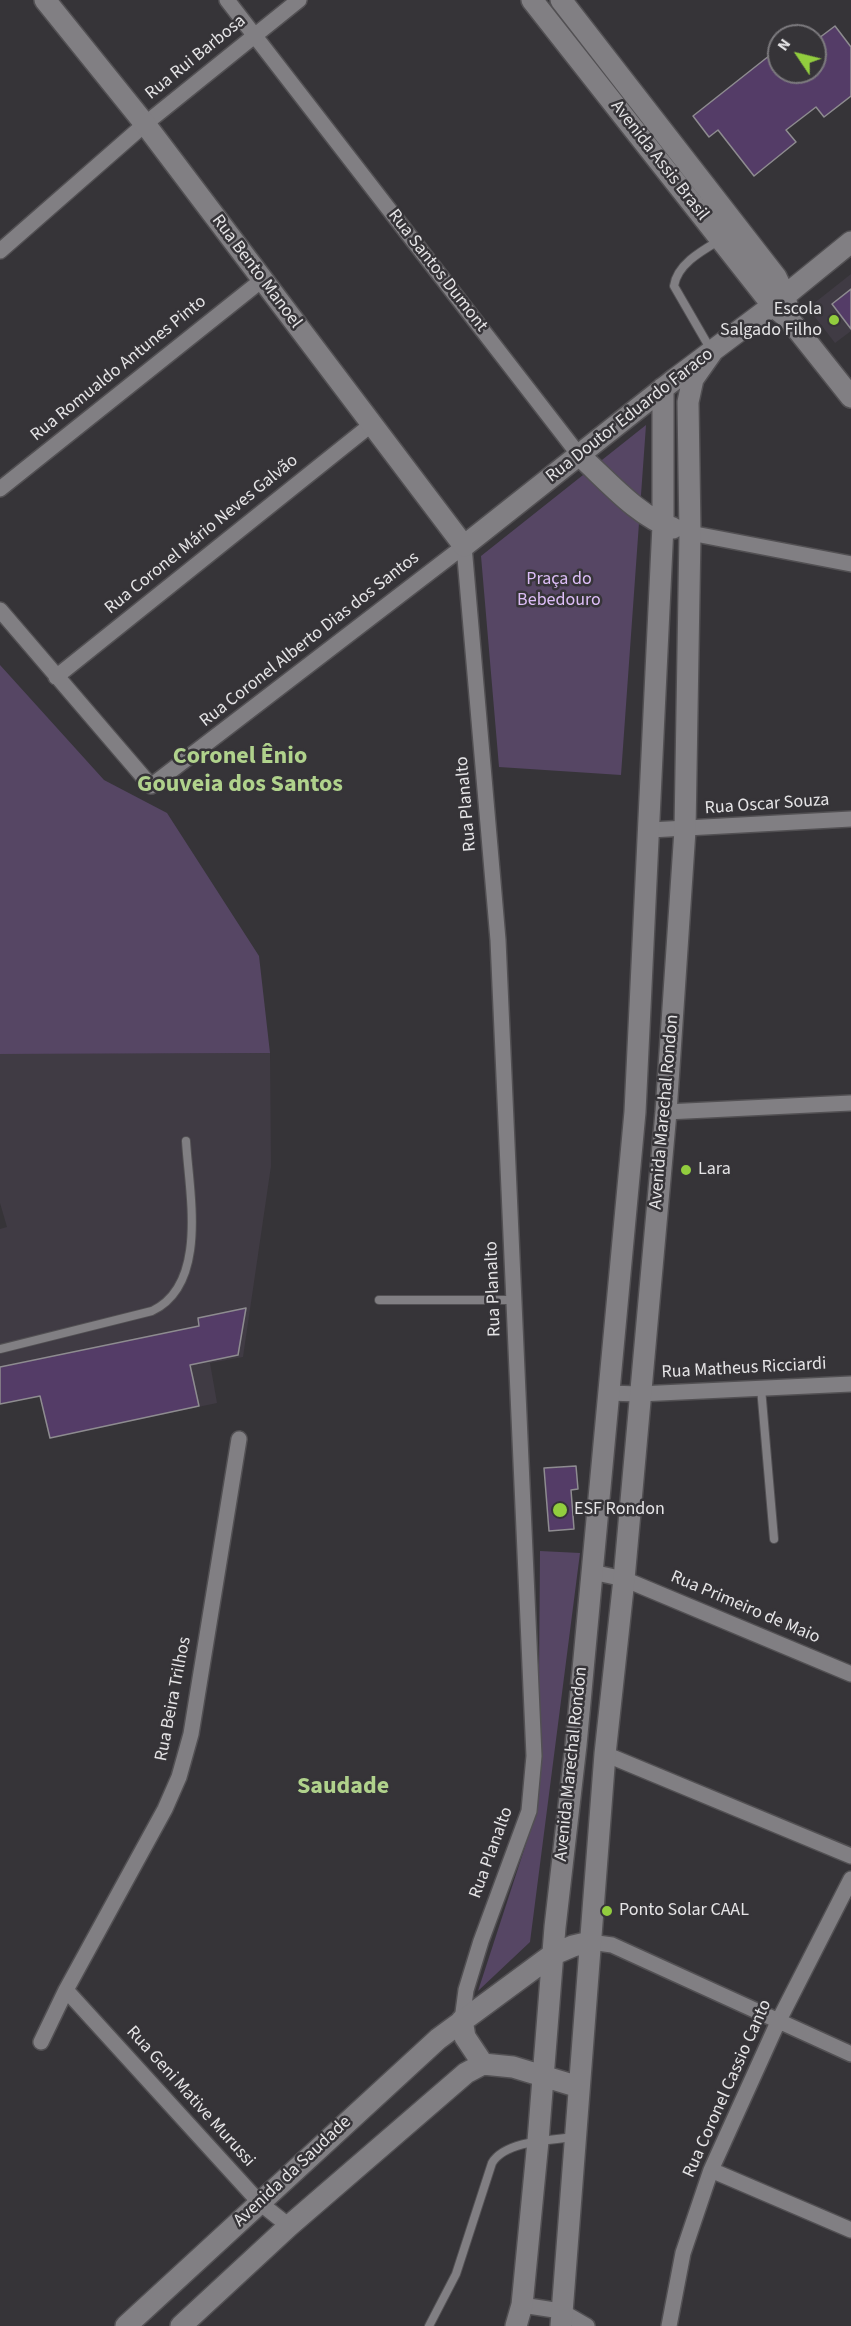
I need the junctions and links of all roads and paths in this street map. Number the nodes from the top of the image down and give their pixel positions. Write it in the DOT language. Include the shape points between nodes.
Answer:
graph roads {
  1 [pos="45,0"];
  2 [pos="228,0"];
  3 [pos="299,0"];
  4 [pos="532,0"];
  5 [pos="563,3"];
  6 [pos="547,19"];
  7 [pos="255,36"];
  8 [pos="145,124"];
  9 [pos="699,195"];
  10 [pos="721,239"];
  11 [pos="851,242"];
  12 [pos="0,251"];
  13 [pos="262,280"];
  14 [pos="779,301"];
  15 [pos="712,352"];
  16 [pos="663,388"];
  17 [pos="851,397"];
  18 [pos="372,424"];
  19 [pos="579,455"];
  20 [pos="0,489"];
  21 [pos="663,525"];
  22 [pos="690,533"];
  23 [pos="464,546"];
  24 [pos="851,564"];
  25 [pos="0,610"];
  26 [pos="56,677"];
  27 [pos="851,819"];
  28 [pos="650,830"];
  29 [pos="685,830"];
  30 [pos="851,1103"];
  31 [pos="666,1112"];
  32 [pos="186,1141"];
  33 [pos="380,1300"];
  34 [pos="513,1300"];
  35 [pos="0,1349"];
  36 [pos="851,1384"];
  37 [pos="761,1388"];
  38 [pos="608,1393"];
  39 [pos="639,1394"];
  40 [pos="239,1439"];
  41 [pos="774,1539"];
  42 [pos="591,1572"];
  43 [pos="624,1579"];
  44 [pos="851,1674"];
  45 [pos="605,1754"];
  46 [pos="851,1856"];
  47 [pos="851,1879"];
  48 [pos="590,1942"];
  49 [pos="552,1955"];
  50 [pos="66,1989"];
  51 [pos="462,2020"];
  52 [pos="778,2022"];
  53 [pos="41,2042"];
  54 [pos="851,2054"];
  55 [pos="483,2064"];
  56 [pos="543,2076"];
  57 [pos="579,2087"];
  58 [pos="575,2137"];
  59 [pos="538,2141"];
  60 [pos="711,2170"];
  61 [pos="260,2203"];
  62 [pos="289,2226"];
  63 [pos="851,2230"];
  64 [pos="522,2305"];
  65 [pos="561,2318"];
  66 [pos="126,2326"];
  67 [pos="181,2326"];
  68 [pos="429,2326"];
  69 [pos="516,2326"];
  70 [pos="587,2326"];
  71 [pos="669,2326"];
  1 -- 8 [label="main road, Rua Bento Manoel"];
  2 -- 7 [label="street, Rua Santos Dumont"];
  3 -- 7 [label="street, Rua Rui Barbosa"];
  4 -- 6 [label="main road, Avenida Assis Brasil"];
  5 -- 6 [label="main road"];
  5 -- 9 [label="main road, Avenida Assis Brasil"];
  6 -- 9 [label="main road, Avenida Assis Brasil"];
  7 -- 8 [label="street, Rua Rui Barbosa"];
  7 -- 19 [label="street, Rua Santos Dumont"];
  8 -- 12 [label="street, Rua Rui Barbosa"];
  8 -- 13 [label="main road, Rua Bento Manoel"];
  9 -- 10 [label="main road, Avenida Assis Brasil"];
  9 -- 14 [label="main road, Avenida Assis Brasil" via="776,277"];
  10 -- 14 [label="main road, Avenida Assis Brasil"];
  10 -- 15 [label="lane" via="686,264 674,285"];
  11 -- 14 [label="main road, Rua Doutor Eduardo Faraco"];
  13 -- 18 [label="main road, Rua Bento Manoel"];
  13 -- 20 [label="street, Rua Romualdo Antunes Pinto"];
  14 -- 15 [label="main road, Rua Doutor Eduardo Faraco"];
  14 -- 17 [label="main road, Avenida Assis Brasil" via="789,320"];
  15 -- 16 [label="main road, Rua Doutor Eduardo Faraco"];
  15 -- 22 [label="main road, Avenida Marechal Rondon" via="693,379 688,402"];
  16 -- 19 [label="main road, Rua Doutor Eduardo Faraco"];
  16 -- 21 [label="main road, Avenida Marechal Rondon"];
  18 -- 23 [label="main road, Rua Bento Manoel"];
  18 -- 26 [label="street, Rua Coronel Mário Neves Galvão"];
  19 -- 21 [label="main road, Rua Santos Dumont" via="642,512"];
  19 -- 23 [label="main road, Rua Doutor Eduardo Faraco"];
  21 -- 22 [label="main road"];
  21 -- 28 [label="main road, Avenida Marechal Rondon"];
  22 -- 24 [label="street"];
  22 -- 29 [label="main road, Avenida Marechal Rondon"];
  23 -- 26 [label="street, Rua Coronel Alberto Dias dos Santos" via="152,786"];
  23 -- 34 [label="street, Rua Planalto" via="498,940"];
  25 -- 26 [label="street"];
  27 -- 29 [label="street, Rua Oscar Souza"];
  28 -- 29 [label="street"];
  28 -- 38 [label="main road, Avenida Marechal Rondon" via="635,1112"];
  29 -- 31 [label="main road, Avenida Marechal Rondon"];
  30 -- 31 [label="street"];
  31 -- 39 [label="main road, Avenida Marechal Rondon"];
  32 -- 35 [label="lane" via="193,1242 178,1287 166,1304 152,1311"];
  33 -- 34 [label="lane"];
  34 -- 51 [label="street, Rua Planalto" via="534,1756 529,1811 481,1941 466,1990"];
  36 -- 37 [label="street, Rua Matheus Ricciardi"];
  37 -- 39 [label="street, Rua Matheus Ricciardi"];
  37 -- 41 [label="lane"];
  38 -- 39 [label="street"];
  38 -- 42 [label="main road, Avenida Marechal Rondon"];
  39 -- 43 [label="main road, Avenida Marechal Rondon"];
  40 -- 50 [label="street, Rua Beira Trilhos" via="191,1734 179,1777"];
  42 -- 43 [label="street"];
  42 -- 49 [label="main road, Avenida Marechal Rondon"];
  43 -- 44 [label="street, Rua Primeiro de Maio"];
  43 -- 45 [label="main road, Avenida Marechal Rondon"];
  45 -- 46 [label="street"];
  45 -- 48 [label="main road, Avenida Marechal Rondon"];
  47 -- 52 [label="street, Rua Coronel Cassio Canto"];
  48 -- 49 [label="main road"];
  48 -- 52 [label="street" via="612,1945"];
  48 -- 57 [label="main road, Avenida Marechal Rondon"];
  49 -- 51 [label="main road"];
  49 -- 56 [label="main road, Avenida Marechal Rondon"];
  50 -- 53 [label="street, Rua Beira Trilhos"];
  50 -- 61 [label="street, Rua Geni Mative Murussi"];
  51 -- 55 [label="main road" via="465,2037"];
  51 -- 61 [label="main road, Avenida da Saudade"];
  52 -- 54 [label="street"];
  52 -- 60 [label="street, Rua Coronel Cassio Canto"];
  55 -- 56 [label="main road"];
  55 -- 62 [label="main road, Avenida da Saudade" via="466,2073"];
  56 -- 57 [label="main road"];
  56 -- 59 [label="main road, Avenida Marechal Rondon"];
  57 -- 58 [label="main road, Avenida Marechal Rondon"];
  58 -- 59 [label="lane"];
  58 -- 65 [label="main road, Avenida Marechal Rondon"];
  59 -- 64 [label="main road, Avenida Marechal Rondon"];
  59 -- 68 [label="lane" via="503,2151 492,2163 456,2274"];
  60 -- 63 [label="street"];
  60 -- 71 [label="street, Rua Coronel Cassio Canto" via="683,2253"];
  61 -- 62 [label="street, Rua Geni Mative Murussi"];
  61 -- 66 [label="main road, Avenida da Saudade"];
  62 -- 67 [label="main road, Avenida da Saudade"];
  64 -- 65 [label="street"];
  64 -- 69 [label="main road, Avenida Marechal Rondon"];
  65 -- 70 [label="street"];
}
